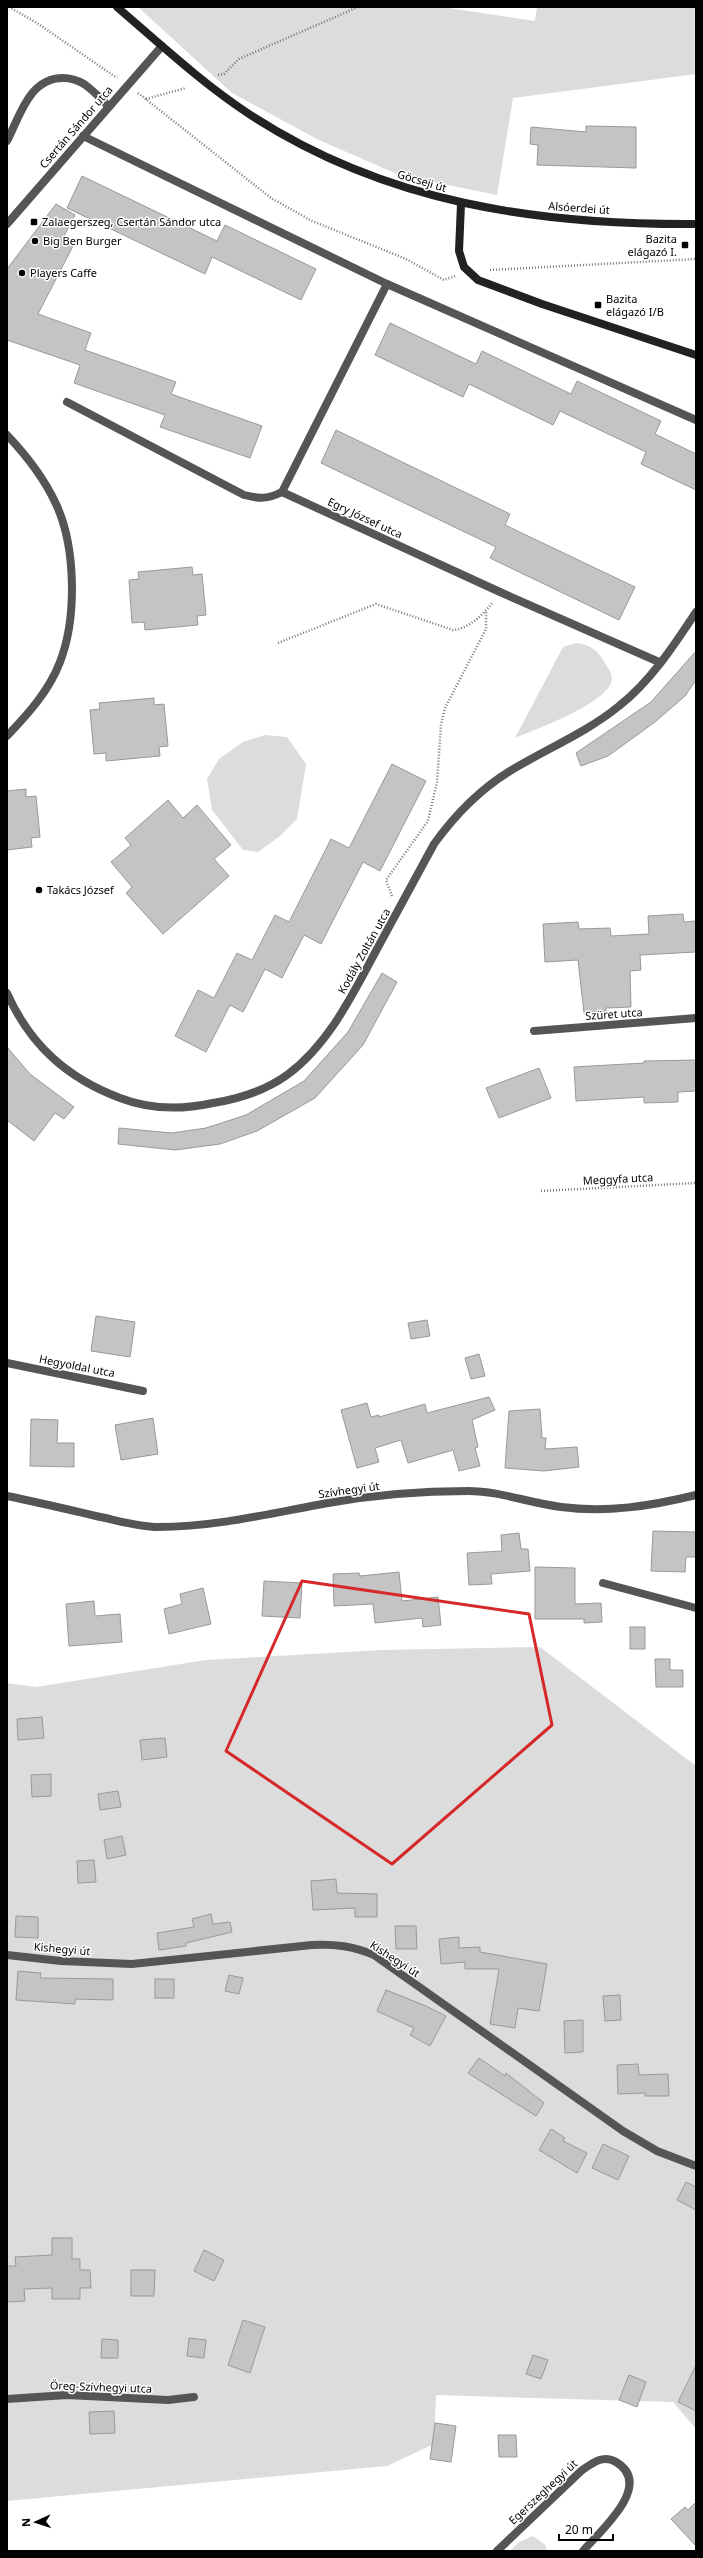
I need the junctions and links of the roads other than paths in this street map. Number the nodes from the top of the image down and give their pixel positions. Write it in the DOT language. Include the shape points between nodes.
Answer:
graph roads {
  1 [pos="117,7"];
  2 [pos="162,46"];
  3 [pos="109,107"];
  4 [pos="83,136"];
  5 [pos="7,141"];
  6 [pos="461,204"];
  7 [pos="7,224"];
  8 [pos="696,224"];
  9 [pos="386,284"];
  10 [pos="696,355"];
  11 [pos="67,402"];
  12 [pos="696,420"];
  13 [pos="7,434"];
  14 [pos="282,492"];
  15 [pos="696,612"];
  16 [pos="659,662"];
  17 [pos="7,736"];
  18 [pos="7,993"];
  19 [pos="696,1018"];
  20 [pos="534,1031"];
  21 [pos="7,1363"];
  22 [pos="143,1391"];
  23 [pos="696,1495"];
  24 [pos="7,1496"];
  25 [pos="603,1583"];
  26 [pos="696,1608"];
  27 [pos="7,1955"];
  28 [pos="696,2166"];
  29 [pos="194,2397"];
  30 [pos="7,2399"];
  31 [pos="497,2551"];
  32 [pos="583,2551"];
  1 -- 2 [label="main road, Göcseji út"];
  2 -- 3 [label="street, Csertán Sándor utca"];
  2 -- 6 [label="main road, Göcseji út" via="226,98 306,147 373,177"];
  3 -- 4 [label="street, Csertán Sándor utca"];
  3 -- 5 [label="street" via="83,83 71,78 54,78 41,83 31,92"];
  4 -- 7 [label="street, Csertán Sándor utca"];
  4 -- 9 [label="street"];
  6 -- 8 [label="main road, Alsóerdei út" via="565,219"];
  6 -- 10 [label="main road" via="458,250 464,267 478,280"];
  9 -- 12 [label="street"];
  9 -- 14 [label="street"];
  11 -- 14 [label="street" via="244,495 259,499"];
  13 -- 17 [label="street" via="39,473 57,505 71,569 72,600 69,632 60,662 45,691"];
  14 -- 16 [label="street, Egry József utca"];
  15 -- 16 [label="street, Kodály Zoltán utca"];
  16 -- 18 [label="street, Kodály Zoltán utca" via="620,705 586,729 509,771 464,807 434,844 339,1018 312,1052 286,1075 256,1091 192,1107 159,1108 100,1090 66,1070 40,1047 17,1015"];
  19 -- 20 [label="street, Szüret utca"];
  21 -- 22 [label="street, Hegyoldal utca"];
  23 -- 24 [label="street, Szívhegyi út" via="652,1506 597,1510 519,1500 494,1492 460,1491 344,1501 277,1514 157,1527"];
  25 -- 26 [label="street"];
  27 -- 28 [label="street, Kishegyi út" via="61,1961 132,1964 312,1945 355,1947 374,1955 623,2131 657,2151"];
  29 -- 30 [label="street, Öreg-Szívhegyi utca" via="168,2400 67,2395"];
  31 -- 32 [label="street, Egerszeghegyi út" via="581,2471 594,2461 610,2459 621,2465 628,2475 630,2490 623,2505"];
}
